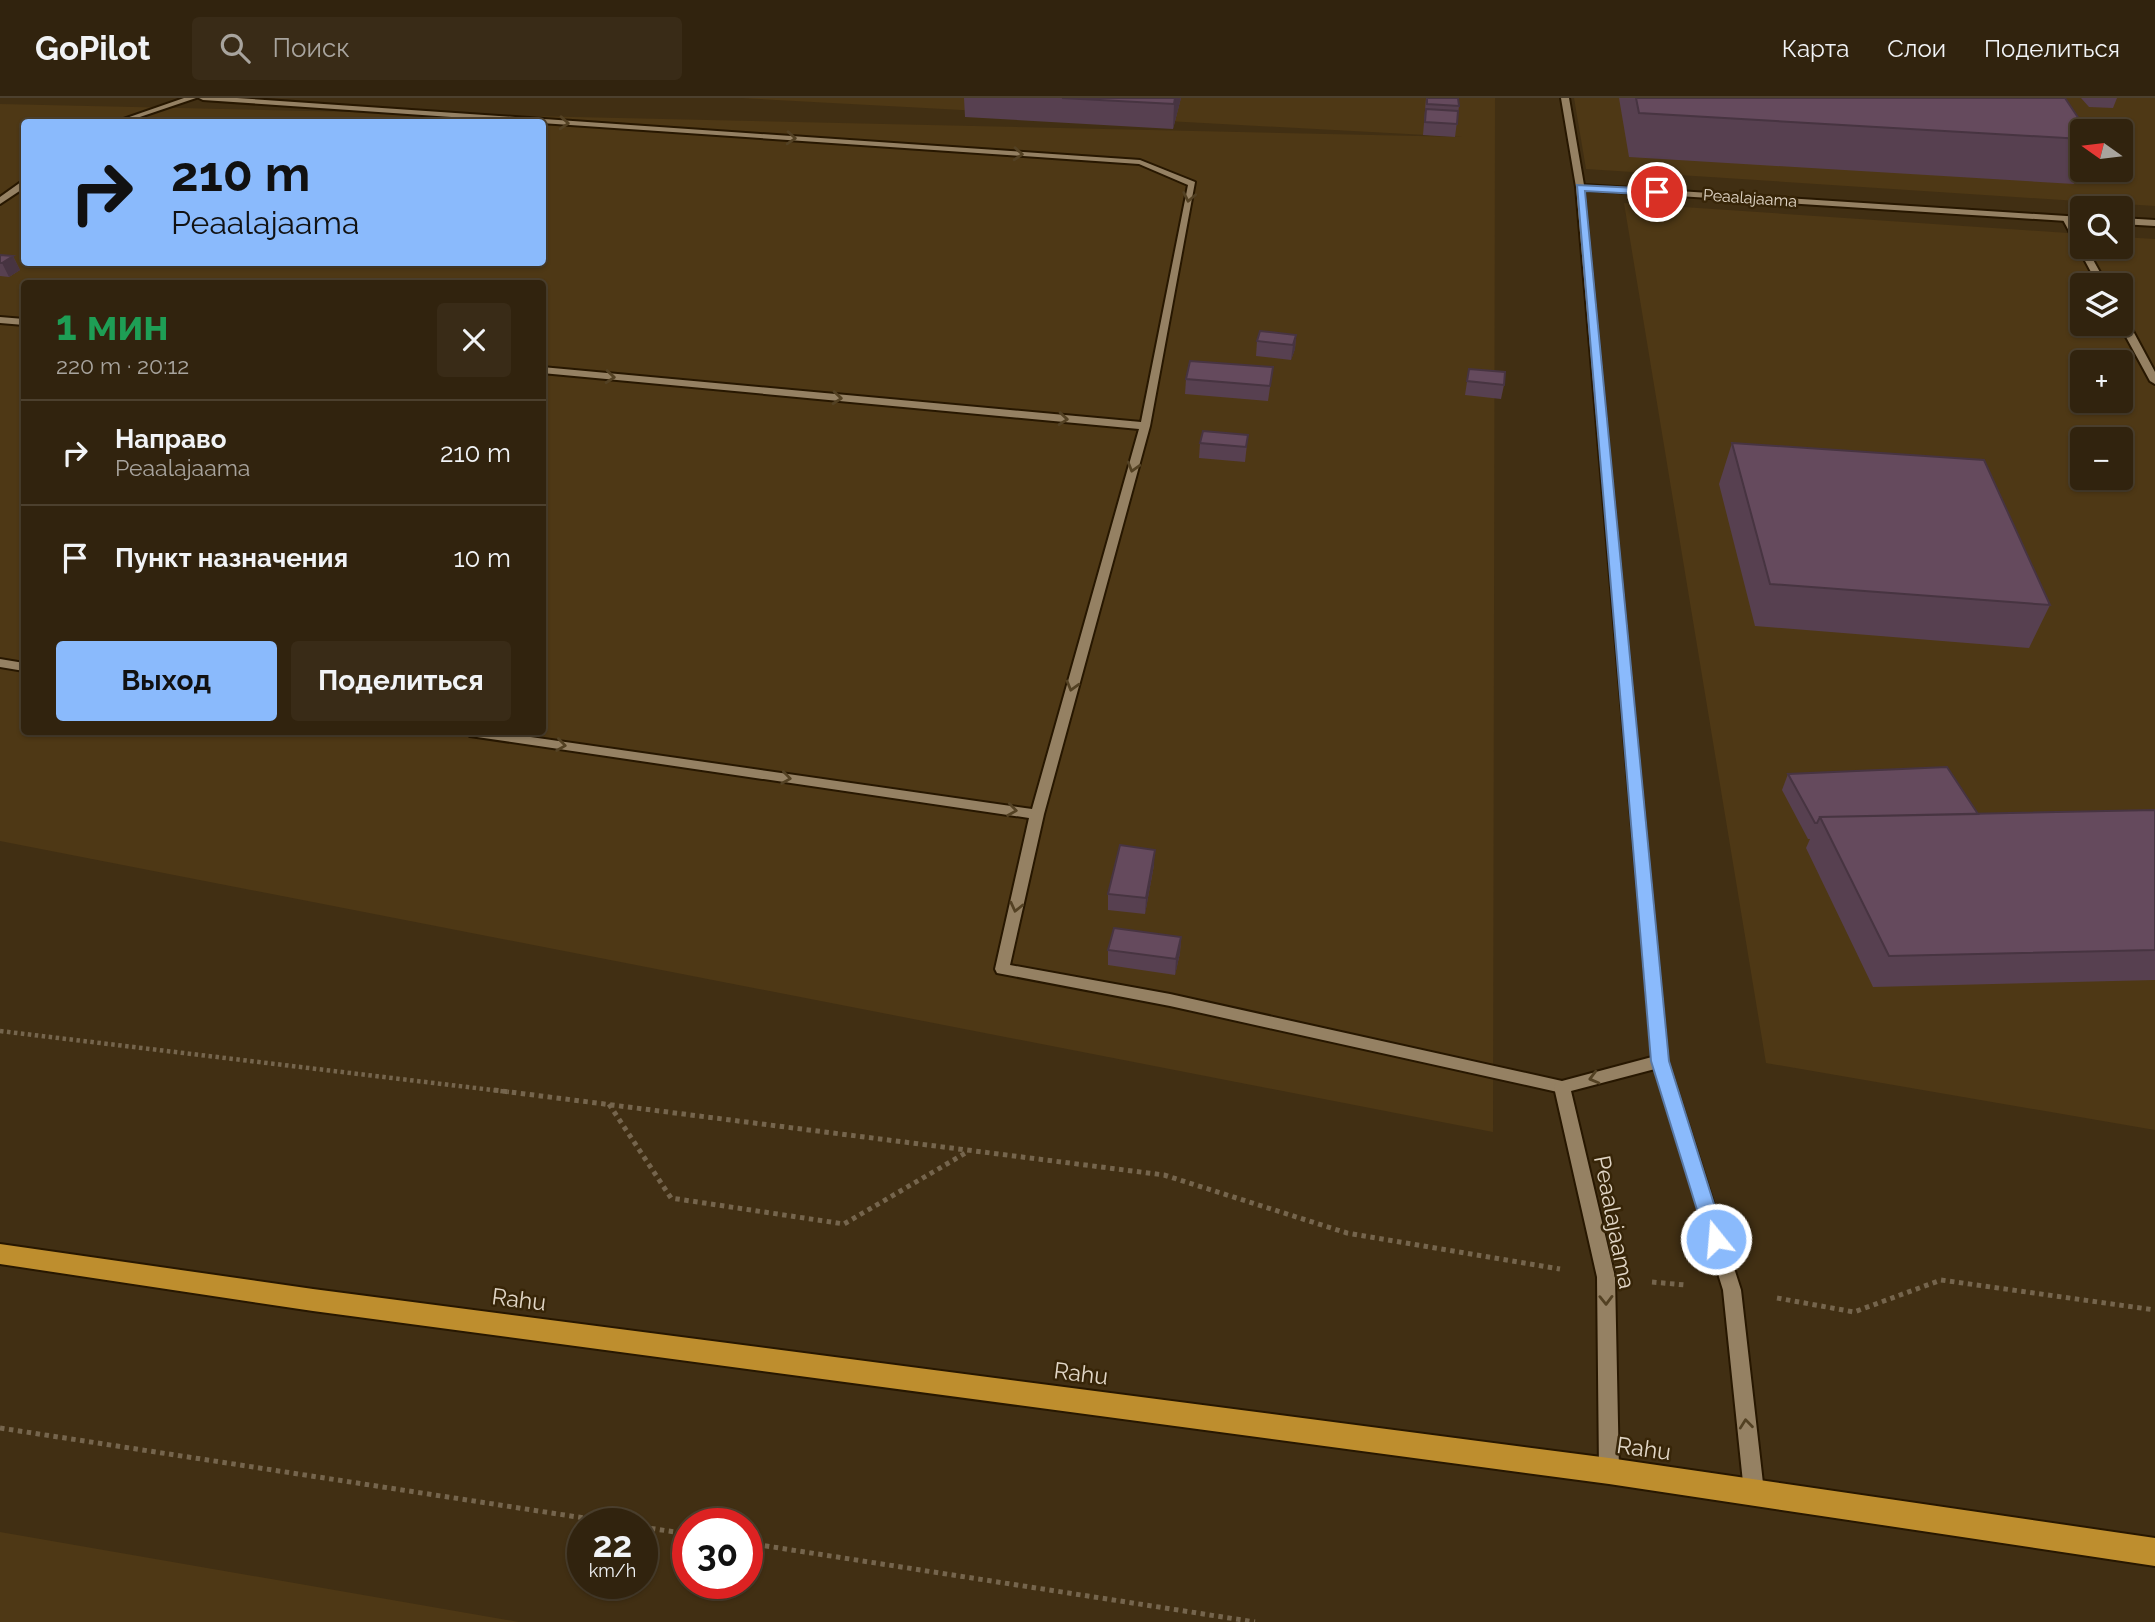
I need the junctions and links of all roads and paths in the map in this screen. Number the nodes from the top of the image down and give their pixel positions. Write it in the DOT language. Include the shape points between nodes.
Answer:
graph roads {
  1 [pos="192,98"];
  2 [pos="202,98"];
  3 [pos="1565,98"];
  4 [pos="128,119"];
  5 [pos="510,119"];
  6 [pos="546,121"];
  7 [pos="21,186"];
  8 [pos="1580,187"];
  9 [pos="0,201"];
  10 [pos="2066,218"];
  11 [pos="2070,218"];
  12 [pos="2133,222"];
  13 [pos="2155,223"];
  14 [pos="2096,273"];
  15 [pos="0,320"];
  16 [pos="21,322"];
  17 [pos="2131,336"];
  18 [pos="546,370"];
  19 [pos="2155,381"];
  20 [pos="1145,426"];
  21 [pos="0,663"];
  22 [pos="21,666"];
  23 [pos="491,735"];
  24 [pos="1037,814"];
  25 [pos="0,1031"];
  26 [pos="1660,1061"];
  27 [pos="1562,1087"];
  28 [pos="609,1104"];
  29 [pos="969,1151"];
  30 [pos="0,1254"];
  31 [pos="1606,1277"];
  32 [pos="1732,1290"];
  33 [pos="2155,1310"];
  34 [pos="0,1428"];
  35 [pos="1609,1471"];
  36 [pos="1754,1492"];
  37 [pos="567,1515"];
  38 [pos="763,1546"];
  39 [pos="2155,1552"];
  40 [pos="1255,1622"];
  1 -- 4 [label="street"];
  2 -- 5 [label="street, one-way"];
  3 -- 8 [label="street"];
  6 -- 20 [label="street, one-way" via="1140,162 1192,184"];
  7 -- 9 [label="street"];
  8 -- 10 [label="street, Peaalajaama"];
  8 -- 26 [label="street"];
  10 -- 11 [label="street, Peaalajaama"];
  10 -- 14 [label="street"];
  12 -- 13 [label="street"];
  15 -- 16 [label="street"];
  17 -- 19 [label="street"];
  18 -- 20 [label="street, one-way"];
  20 -- 24 [label="street, one-way"];
  21 -- 22 [label="street"];
  23 -- 24 [label="street, one-way"];
  24 -- 27 [label="street, one-way" via="1002,969 1170,1000"];
  25 -- 28 [label="path"];
  26 -- 27 [label="street, one-way"];
  26 -- 32 [label="street"];
  27 -- 31 [label="street, Peaalajaama"];
  28 -- 29 [label="path"];
  28 -- 29 [label="path" via="671,1198 845,1224"];
  29 -- 31 [label="path" via="1164,1175 1347,1233"];
  30 -- 35 [label="highway, Rahu" via="313,1300"];
  31 -- 32 [label="path"];
  31 -- 35 [label="street, Peaalajaama, one-way"];
  32 -- 33 [label="path" via="1854,1312 1941,1280"];
  36 -- 32 [label="street, one-way"];
  34 -- 37 [label="path"];
  35 -- 36 [label="highway, Rahu"];
  36 -- 39 [label="highway, Rahu"];
  38 -- 40 [label="path"];
}
